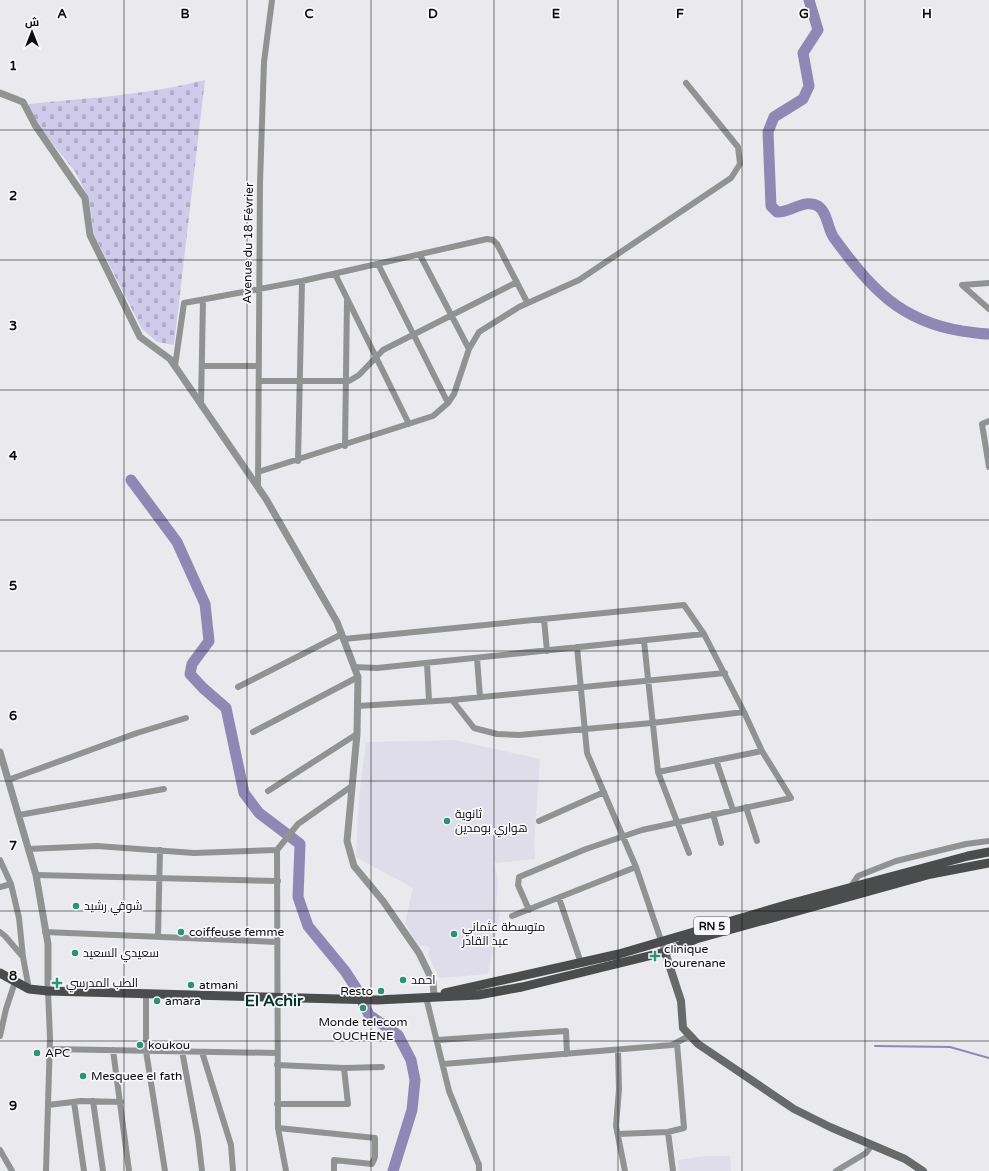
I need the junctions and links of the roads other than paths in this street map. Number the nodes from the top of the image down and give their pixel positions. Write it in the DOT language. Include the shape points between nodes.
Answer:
graph roads {
  1 [pos="272,0"];
  2 [pos="686,83"];
  3 [pos="0,93"];
  4 [pos="420,254"];
  5 [pos="378,264"];
  6 [pos="335,274"];
  7 [pos="302,281"];
  8 [pos="517,282"];
  9 [pos="989,283"];
  10 [pos="258,290"];
  11 [pos="347,298"];
  12 [pos="203,300"];
  13 [pos="527,302"];
  14 [pos="989,309"];
  15 [pos="451,315"];
  16 [pos="413,334"];
  17 [pos="469,349"];
  18 [pos="376,357"];
  19 [pos="175,366"];
  20 [pos="202,366"];
  21 [pos="259,366"];
  22 [pos="259,381"];
  23 [pos="299,382"];
  24 [pos="346,382"];
  25 [pos="448,403"];
  26 [pos="201,404"];
  27 [pos="989,421"];
  28 [pos="409,424"];
  29 [pos="345,446"];
  30 [pos="298,461"];
  31 [pos="989,463"];
  32 [pos="258,472"];
  33 [pos="258,487"];
  34 [pos="544,619"];
  35 [pos="704,634"];
  36 [pos="343,636"];
  37 [pos="644,641"];
  38 [pos="577,648"];
  39 [pos="547,651"];
  40 [pos="478,658"];
  41 [pos="427,663"];
  42 [pos="354,667"];
  43 [pos="725,673"];
  44 [pos="358,677"];
  45 [pos="648,680"];
  46 [pos="582,687"];
  47 [pos="238,688"];
  48 [pos="480,697"];
  49 [pos="452,700"];
  50 [pos="429,701"];
  51 [pos="358,706"];
  52 [pos="744,712"];
  53 [pos="186,718"];
  54 [pos="652,723"];
  55 [pos="585,730"];
  56 [pos="253,732"];
  57 [pos="357,734"];
  58 [pos="762,751"];
  59 [pos="0,752"];
  60 [pos="716,760"];
  61 [pos="1,765"];
  62 [pos="658,772"];
  63 [pos="8,780"];
  64 [pos="352,786"];
  65 [pos="164,789"];
  66 [pos="268,791"];
  67 [pos="604,792"];
  68 [pos="746,807"];
  69 [pos="734,810"];
  70 [pos="713,814"];
  71 [pos="19,815"];
  72 [pos="539,821"];
  73 [pos="678,822"];
  74 [pos="623,837"];
  75 [pos="757,841"];
  76 [pos="989,841"];
  77 [pos="721,843"];
  78 [pos="28,849"];
  79 [pos="160,850"];
  80 [pos="277,850"];
  81 [pos="989,852"];
  82 [pos="689,853"];
  83 [pos="0,860"];
  84 [pos="989,863"];
  85 [pos="636,867"];
  86 [pos="36,875"];
  87 [pos="159,877"];
  88 [pos="278,881"];
  89 [pos="11,884"];
  90 [pos="0,887"];
  91 [pos="849,888"];
  92 [pos="559,898"];
  93 [pos="529,910"];
  94 [pos="512,916"];
  95 [pos="0,932"];
  96 [pos="46,932"];
  97 [pos="158,936"];
  98 [pos="661,940"];
  99 [pos="277,942"];
  100 [pos="665,952"];
  101 [pos="23,957"];
  102 [pos="581,963"];
  103 [pos="0,973"];
  104 [pos="15,982"];
  105 [pos="30,989"];
  106 [pos="48,991"];
  107 [pos="146,994"];
  108 [pos="430,996"];
  109 [pos="278,997"];
  110 [pos="0,1036"];
  111 [pos="689,1036"];
  112 [pos="437,1040"];
  113 [pos="677,1043"];
  114 [pos="50,1049"];
  115 [pos="113,1050"];
  116 [pos="618,1050"];
  117 [pos="146,1051"];
  118 [pos="182,1052"];
  119 [pos="202,1052"];
  120 [pos="277,1053"];
  121 [pos="567,1054"];
  122 [pos="443,1064"];
  123 [pos="277,1065"];
  124 [pos="382,1067"];
  125 [pos="344,1068"];
  126 [pos="93,1101"];
  127 [pos="74,1102"];
  128 [pos="120,1102"];
  129 [pos="277,1104"];
  130 [pos="48,1105"];
  131 [pos="278,1128"];
  132 [pos="668,1132"];
  133 [pos="618,1134"];
  134 [pos="872,1145"];
  135 [pos="0,1150"];
  136 [pos="12,1171"];
  137 [pos="46,1171"];
  138 [pos="84,1171"];
  139 [pos="103,1171"];
  140 [pos="129,1171"];
  141 [pos="165,1171"];
  142 [pos="202,1171"];
  143 [pos="233,1171"];
  144 [pos="286,1171"];
  145 [pos="334,1171"];
  146 [pos="479,1171"];
  147 [pos="625,1171"];
  148 [pos="673,1171"];
  149 [pos="836,1171"];
  150 [pos="923,1171"];
  1 -- 10 [label="street, Avenue du 18 Février" via="264,62"];
  2 -- 13 [label="street" via="738,147 740,164 731,178 579,280"];
  3 -- 19 [label="street" via="23,102 35,125 85,198 90,235 140,337 170,359"];
  4 -- 5 [label="street"];
  4 -- 8 [label="street" via="491,239 497,244"];
  4 -- 15 [label="street"];
  5 -- 6 [label="street"];
  5 -- 16 [label="street"];
  6 -- 7 [label="street"];
  6 -- 11 [label="street"];
  7 -- 10 [label="street"];
  7 -- 23 [label="street"];
  8 -- 13 [label="street"];
  8 -- 15 [label="street"];
  9 -- 14 [label="street" via="962,285"];
  10 -- 12 [label="street"];
  10 -- 21 [label="street, Avenue du 18 Février"];
  11 -- 18 [label="street"];
  11 -- 24 [label="street"];
  12 -- 19 [label="street" via="184,303"];
  12 -- 20 [label="street"];
  13 -- 17 [label="street" via="479,332"];
  15 -- 16 [label="street"];
  15 -- 17 [label="street"];
  16 -- 18 [label="street" via="383,350"];
  16 -- 25 [label="street"];
  17 -- 25 [label="street" via="454,394"];
  18 -- 24 [label="street" via="359,375"];
  18 -- 28 [label="street"];
  19 -- 26 [label="street"];
  20 -- 21 [label="street"];
  20 -- 26 [label="street"];
  21 -- 22 [label="street, Avenue du 18 Février"];
  22 -- 23 [label="street"];
  22 -- 32 [label="street, Avenue du 18 Février"];
  23 -- 24 [label="street"];
  23 -- 30 [label="street"];
  24 -- 29 [label="street"];
  25 -- 28 [label="street" via="433,416"];
  26 -- 33 [label="street"];
  27 -- 31 [label="street" via="982,424"];
  28 -- 29 [label="street"];
  29 -- 30 [label="street"];
  30 -- 32 [label="street"];
  32 -- 33 [label="street, Avenue du 18 Février"];
  33 -- 36 [label="street"];
  34 -- 35 [label="street" via="684,605"];
  34 -- 36 [label="street"];
  34 -- 39 [label="street"];
  35 -- 37 [label="street"];
  35 -- 43 [label="street"];
  36 -- 42 [label="street"];
  36 -- 47 [label="street"];
  37 -- 38 [label="street"];
  37 -- 45 [label="street"];
  38 -- 39 [label="street"];
  38 -- 46 [label="street"];
  39 -- 40 [label="street"];
  40 -- 41 [label="street"];
  40 -- 48 [label="street"];
  41 -- 42 [label="street" via="377,668"];
  41 -- 50 [label="street"];
  42 -- 44 [label="street"];
  43 -- 45 [label="street"];
  43 -- 52 [label="street"];
  44 -- 51 [label="street"];
  44 -- 56 [label="street"];
  45 -- 46 [label="street"];
  45 -- 54 [label="street"];
  46 -- 48 [label="street"];
  46 -- 55 [label="street"];
  48 -- 49 [label="street"];
  49 -- 50 [label="street"];
  49 -- 55 [label="street" via="474,728 497,734"];
  50 -- 51 [label="street"];
  51 -- 57 [label="street"];
  52 -- 54 [label="street"];
  52 -- 58 [label="street"];
  53 -- 63 [label="street"];
  54 -- 55 [label="street"];
  54 -- 62 [label="street"];
  55 -- 67 [label="street" via="587,753"];
  57 -- 64 [label="street"];
  57 -- 66 [label="street"];
  58 -- 60 [label="street"];
  58 -- 68 [label="street" via="791,798"];
  59 -- 61 [label="street"];
  60 -- 62 [label="street"];
  60 -- 69 [label="street"];
  61 -- 63 [label="street"];
  62 -- 73 [label="street"];
  63 -- 71 [label="street"];
  64 -- 80 [label="street" via="298,824"];
  64 -- 108 [label="street" via="346,841 354,866 383,901 419,953 433,982"];
  65 -- 71 [label="street"];
  67 -- 72 [label="street"];
  67 -- 74 [label="street"];
  68 -- 69 [label="street"];
  68 -- 75 [label="street"];
  69 -- 70 [label="street"];
  70 -- 73 [label="street"];
  70 -- 77 [label="street"];
  71 -- 78 [label="street"];
  73 -- 74 [label="street"];
  73 -- 82 [label="street"];
  74 -- 85 [label="street"];
  74 -- 93 [label="street" via="586,849 519,877 518,885"];
  76 -- 91 [label="street" via="896,861 858,876"];
  78 -- 79 [label="street" via="97,846"];
  78 -- 86 [label="street"];
  79 -- 80 [label="street" via="194,853"];
  79 -- 87 [label="street"];
  80 -- 88 [label="street"];
  81 -- 91 [label="main road, RN 5"];
  83 -- 89 [label="street"];
  84 -- 100 [label="main road, RN 5" via="931,874 696,940"];
  85 -- 92 [label="street"];
  85 -- 98 [label="street"];
  86 -- 87 [label="street"];
  86 -- 96 [label="street"];
  87 -- 88 [label="street"];
  87 -- 97 [label="street"];
  88 -- 99 [label="street"];
  89 -- 90 [label="street"];
  89 -- 101 [label="street" via="19,918"];
  91 -- 98 [label="main road, RN 5"];
  92 -- 93 [label="street"];
  92 -- 102 [label="street"];
  93 -- 94 [label="street"];
  95 -- 101 [label="street"];
  96 -- 97 [label="street"];
  96 -- 106 [label="street"];
  97 -- 99 [label="street"];
  98 -- 100 [label="street"];
  98 -- 102 [label="main road, RN 5"];
  99 -- 109 [label="street"];
  100 -- 108 [label="main road, RN 5" via="500,991 457,997"];
  100 -- 111 [label="main road" via="681,1001 683,1028"];
  101 -- 105 [label="street"];
  102 -- 108 [label="main road, RN 5"];
  103 -- 104 [label="main road, RN 5"];
  104 -- 105 [label="main road, RN 5"];
  104 -- 110 [label="street"];
  105 -- 106 [label="main road, RN 5"];
  106 -- 107 [label="main road, RN 5"];
  106 -- 114 [label="street"];
  107 -- 109 [label="main road, RN 5"];
  107 -- 117 [label="street"];
  108 -- 109 [label="main road, RN 5" via="377,1000"];
  108 -- 112 [label="street"];
  109 -- 120 [label="street"];
  111 -- 113 [label="street"];
  111 -- 134 [label="main road" via="712,1056 794,1109"];
  112 -- 121 [label="street" via="566,1031"];
  112 -- 122 [label="street"];
  113 -- 116 [label="street"];
  113 -- 132 [label="street" via="684,1128"];
  114 -- 115 [label="street"];
  114 -- 130 [label="street"];
  115 -- 117 [label="street"];
  115 -- 128 [label="street"];
  116 -- 121 [label="street"];
  116 -- 133 [label="street"];
  117 -- 118 [label="street"];
  117 -- 141 [label="street"];
  118 -- 119 [label="street"];
  118 -- 142 [label="street"];
  119 -- 120 [label="street"];
  119 -- 143 [label="street" via="231,1145"];
  120 -- 123 [label="street"];
  121 -- 122 [label="street"];
  122 -- 146 [label="street" via="449,1091 479,1165"];
  123 -- 125 [label="street"];
  123 -- 129 [label="street"];
  124 -- 125 [label="street"];
  125 -- 129 [label="street" via="348,1104"];
  126 -- 127 [label="street"];
  126 -- 128 [label="street"];
  126 -- 139 [label="street"];
  127 -- 130 [label="street"];
  127 -- 138 [label="street"];
  128 -- 140 [label="street"];
  129 -- 131 [label="street"];
  130 -- 137 [label="street"];
  131 -- 144 [label="street"];
  131 -- 145 [label="street" via="375,1138 375,1157 372,1164 334,1160"];
  132 -- 133 [label="street"];
  132 -- 148 [label="street"];
  133 -- 147 [label="street"];
  134 -- 149 [label="street" via="866,1153"];
  134 -- 150 [label="main road" via="905,1159"];
  135 -- 136 [label="street"];
}
